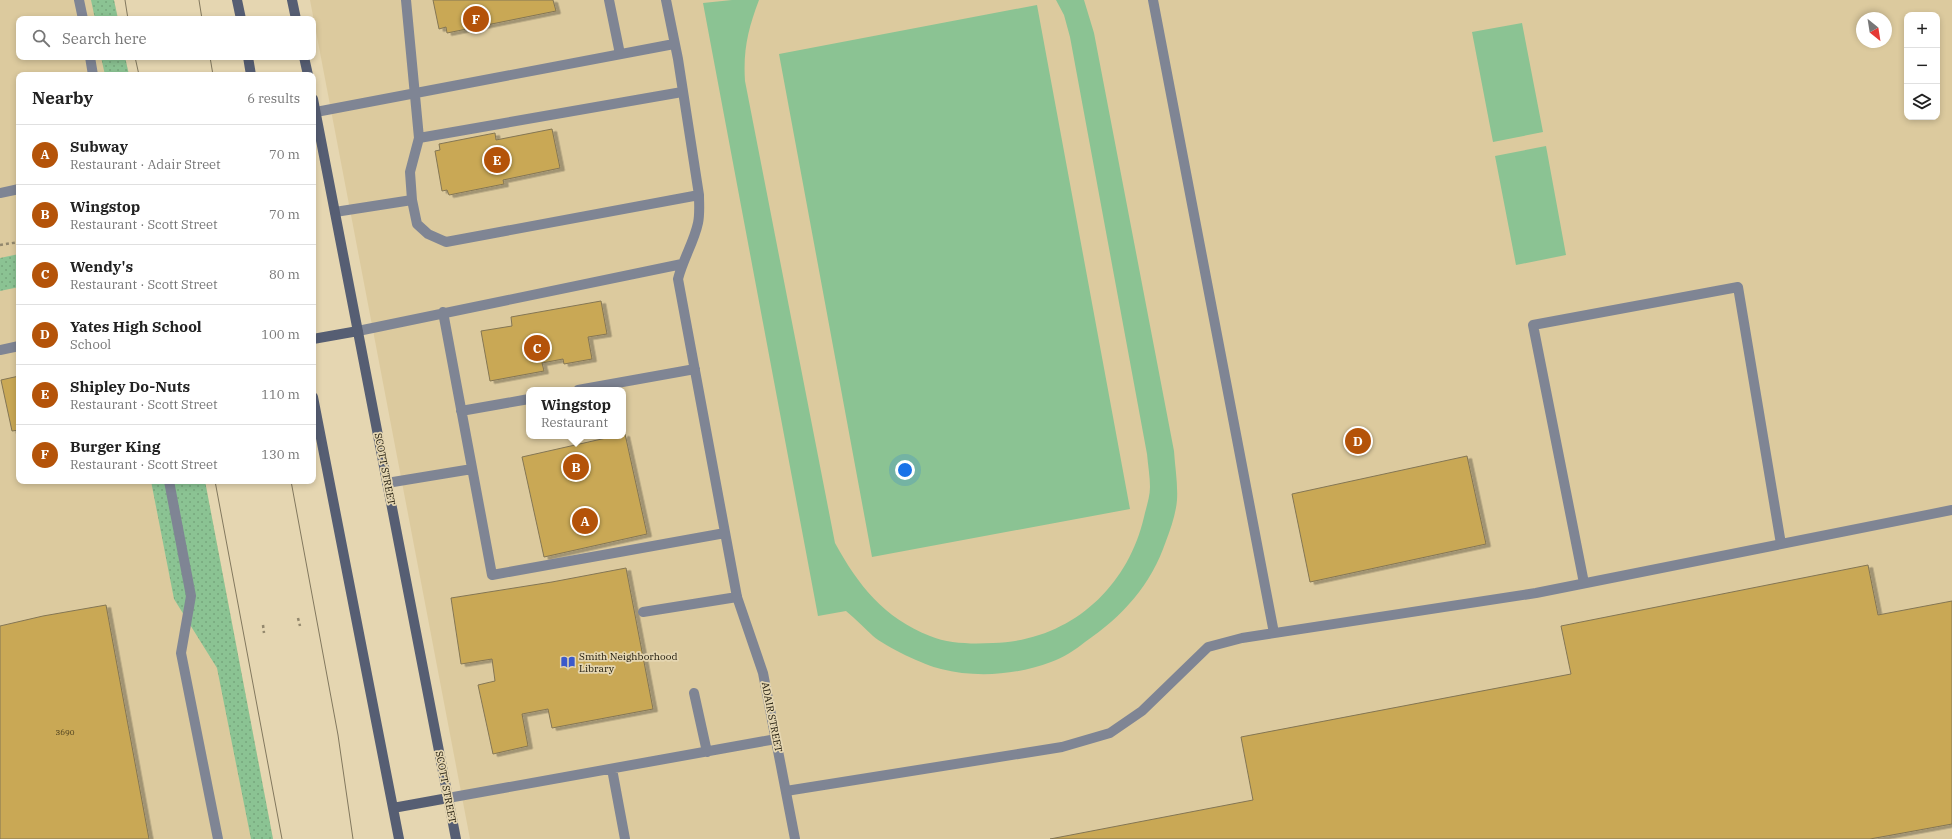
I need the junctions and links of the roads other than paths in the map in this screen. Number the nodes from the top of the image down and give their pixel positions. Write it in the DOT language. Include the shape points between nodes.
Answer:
graph roads {
  1 [pos="79,0"];
  2 [pos="237,0"];
  3 [pos="292,0"];
  4 [pos="406,0"];
  5 [pos="609,0"];
  6 [pos="666,0"];
  7 [pos="1153,0"];
  8 [pos="82,16"];
  9 [pos="240,16"];
  10 [pos="295,16"];
  11 [pos="674,44"];
  12 [pos="620,54"];
  13 [pos="90,60"];
  14 [pos="248,60"];
  15 [pos="305,60"];
  16 [pos="92,72"];
  17 [pos="250,72"];
  18 [pos="307,72"];
  19 [pos="682,92"];
  20 [pos="416,93"];
  21 [pos="316,112"];
  22 [pos="420,138"];
  23 [pos="16,189"];
  24 [pos="0,192"];
  25 [pos="699,195"];
  26 [pos="412,200"];
  27 [pos="335,212"];
  28 [pos="682,264"];
  29 [pos="443,312"];
  30 [pos="358,331"];
  31 [pos="316,338"];
  32 [pos="16,347"];
  33 [pos="0,350"];
  34 [pos="695,369"];
  35 [pos="595,387"];
  36 [pos="526,400"];
  37 [pos="461,411"];
  38 [pos="316,413"];
  39 [pos="472,469"];
  40 [pos="387,483"];
  41 [pos="170,484"];
  42 [pos="1952,510"];
  43 [pos="725,533"];
  44 [pos="1781,544"];
  45 [pos="1584,583"];
  46 [pos="737,597"];
  47 [pos="643,612"];
  48 [pos="1274,633"];
  49 [pos="694,693"];
  50 [pos="776,739"];
  51 [pos="707,752"];
  52 [pos="612,768"];
  53 [pos="786,791"];
  54 [pos="448,798"];
  55 [pos="392,808"];
  56 [pos="218,839"];
  57 [pos="399,839"];
  58 [pos="456,839"];
  59 [pos="625,839"];
  60 [pos="795,839"];
  1 -- 8 [label="street"];
  2 -- 9 [label="main road"];
  3 -- 10 [label="main road"];
  4 -- 20 [label="street"];
  5 -- 12 [label="street"];
  6 -- 11 [label="street, ADAIR STREET"];
  7 -- 48 [label="street"];
  11 -- 12 [label="street"];
  11 -- 19 [label="street, ADAIR STREET"];
  12 -- 20 [label="street"];
  13 -- 16 [label="street"];
  14 -- 17 [label="main road"];
  15 -- 18 [label="main road"];
  19 -- 22 [label="street"];
  19 -- 25 [label="street, ADAIR STREET"];
  20 -- 21 [label="street"];
  20 -- 22 [label="street"];
  21 -- 27 [label="main road, SCOTT STREET"];
  22 -- 26 [label="street" via="410,172"];
  23 -- 24 [label="street"];
  25 -- 26 [label="street" via="446,242 428,234 417,224"];
  25 -- 28 [label="street, ADAIR STREET" via="699,221"];
  26 -- 27 [label="street"];
  27 -- 30 [label="main road, SCOTT STREET"];
  28 -- 29 [label="street"];
  28 -- 34 [label="street, ADAIR STREET" via="678,278"];
  29 -- 30 [label="street"];
  29 -- 37 [label="street"];
  30 -- 31 [label="main road"];
  30 -- 40 [label="main road, SCOTT STREET"];
  32 -- 33 [label="street"];
  34 -- 35 [label="street"];
  34 -- 43 [label="street, ADAIR STREET"];
  36 -- 37 [label="street"];
  37 -- 39 [label="street"];
  38 -- 55 [label="main road"];
  39 -- 40 [label="street"];
  39 -- 43 [label="street" via="492,575"];
  40 -- 54 [label="main road, SCOTT STREET"];
  41 -- 56 [label="street" via="191,596 181,652"];
  42 -- 44 [label="street"];
  43 -- 46 [label="street, ADAIR STREET"];
  44 -- 45 [label="street"];
  44 -- 45 [label="street" via="1738,287 1533,325"];
  45 -- 48 [label="street" via="1536,593"];
  46 -- 47 [label="street"];
  46 -- 50 [label="street, ADAIR STREET" via="763,673"];
  48 -- 53 [label="street" via="1208,647 1142,711 1110,734 1062,747"];
  49 -- 51 [label="street"];
  50 -- 51 [label="street"];
  50 -- 53 [label="street, ADAIR STREET"];
  51 -- 52 [label="street"];
  52 -- 54 [label="street"];
  52 -- 59 [label="street"];
  53 -- 60 [label="street, ADAIR STREET"];
  54 -- 55 [label="main road"];
  54 -- 58 [label="main road, SCOTT STREET"];
  55 -- 57 [label="main road"];
}
